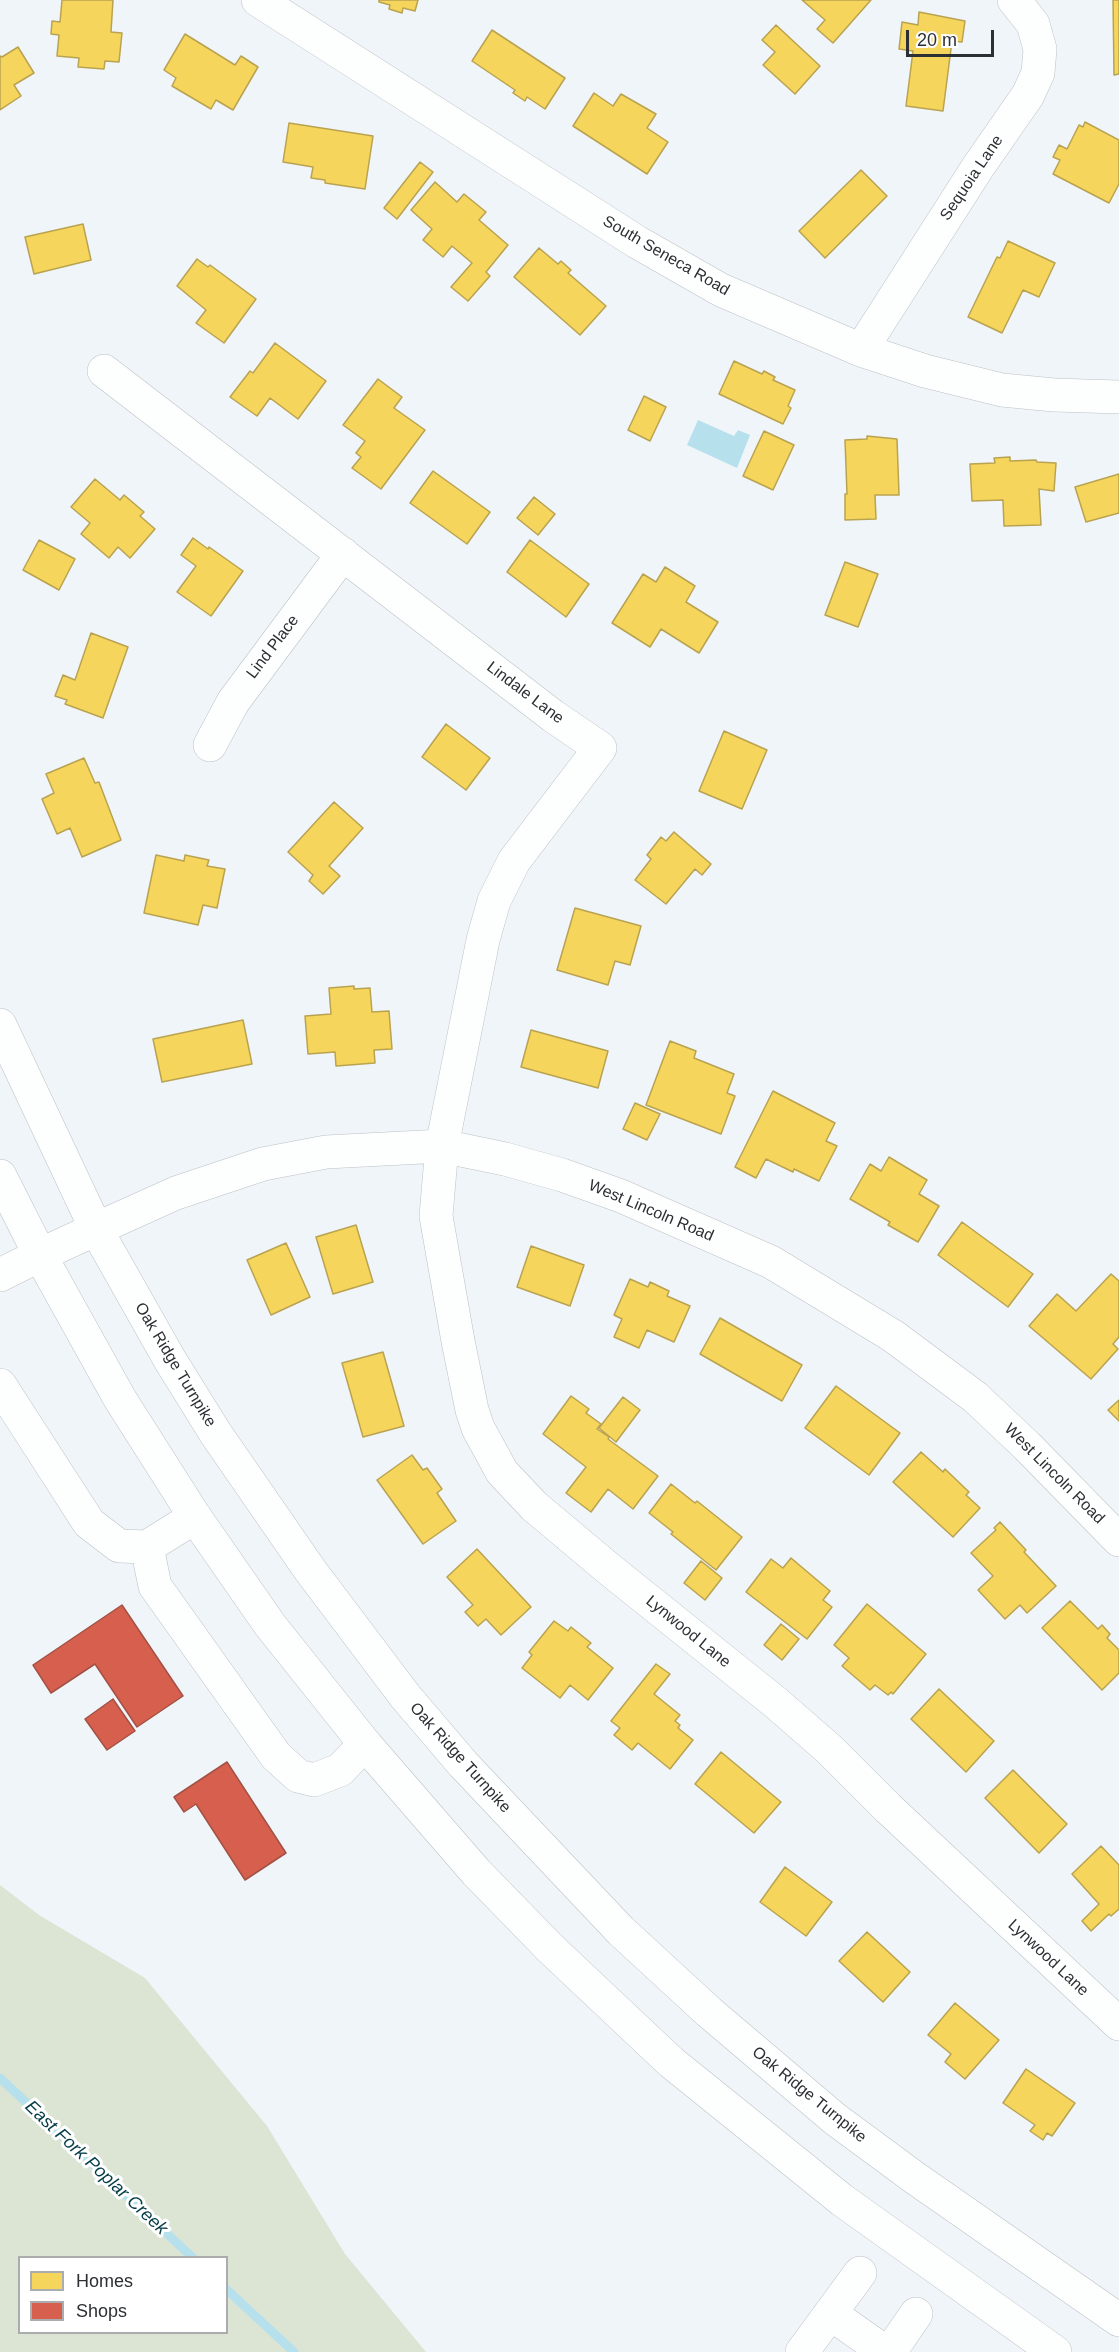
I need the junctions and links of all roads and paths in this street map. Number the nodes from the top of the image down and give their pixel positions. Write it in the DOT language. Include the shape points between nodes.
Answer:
graph roads {
  1 [pos="258,0"];
  2 [pos="1014,0"];
  3 [pos="861,350"];
  4 [pos="104,371"];
  5 [pos="1119,397"];
  6 [pos="343,554"];
  7 [pos="210,745"];
  8 [pos="0,1025"];
  9 [pos="442,1146"];
  10 [pos="0,1176"];
  11 [pos="96,1229"];
  12 [pos="40,1255"];
  13 [pos="0,1275"];
  14 [pos="0,1385"];
  15 [pos="195,1516"];
  16 [pos="1119,1540"];
  17 [pos="147,1547"];
  18 [pos="365,1744"];
  19 [pos="1119,2024"];
  20 [pos="860,2273"];
  21 [pos="831,2314"];
  22 [pos="916,2314"];
  23 [pos="1119,2320"];
  24 [pos="802,2352"];
  25 [pos="885,2352"];
  26 [pos="890,2352"];
  27 [pos="1055,2352"];
  1 -- 3 [label="main road, South Seneca Road" via="647,248 721,290"];
  2 -- 3 [label="main road, Sequoia Lane" via="1033,24 1040,49 1038,73 1028,95"];
  3 -- 5 [label="main road, South Seneca Road" via="1002,390"];
  4 -- 6 [label="main road, Lindale Lane"];
  6 -- 7 [label="main road, Lind Place" via="233,702"];
  6 -- 9 [label="main road, Lindale Lane" via="600,748 514,861 494,901"];
  8 -- 11 [label="main road, Oak Ridge Turnpike"];
  9 -- 11 [label="main road, West Lincoln Road" via="326,1152 263,1164 176,1194"];
  9 -- 16 [label="main road, West Lincoln Road" via="562,1175 621,1196 771,1262 893,1336 975,1397"];
  9 -- 19 [label="main road, Lynwood Lane" via="436,1216 456,1330 472,1410 502,1472 534,1506 829,1749"];
  10 -- 12 [label="main road"];
  11 -- 12 [label="main road, West Lincoln Road"];
  11 -- 23 [label="main road, Oak Ridge Turnpike" via="170,1360 269,1514 405,1696 463,1764 621,1931 718,2020 835,2119"];
  12 -- 13 [label="main road, West Lincoln Road"];
  12 -- 15 [label="main road" via="120,1399"];
  14 -- 17 [label="main road" via="89,1523 119,1546"];
  15 -- 17 [label="main road"];
  15 -- 18 [label="main road" via="270,1625"];
  17 -- 18 [label="main road" via="154,1586 276,1756 298,1776 314,1780 340,1770"];
  18 -- 27 [label="main road" via="476,1872 671,2062 842,2200"];
  20 -- 21 [label="main road"];
  21 -- 24 [label="main road"];
  21 -- 25 [label="main road"];
  22 -- 26 [label="main road"];
}
